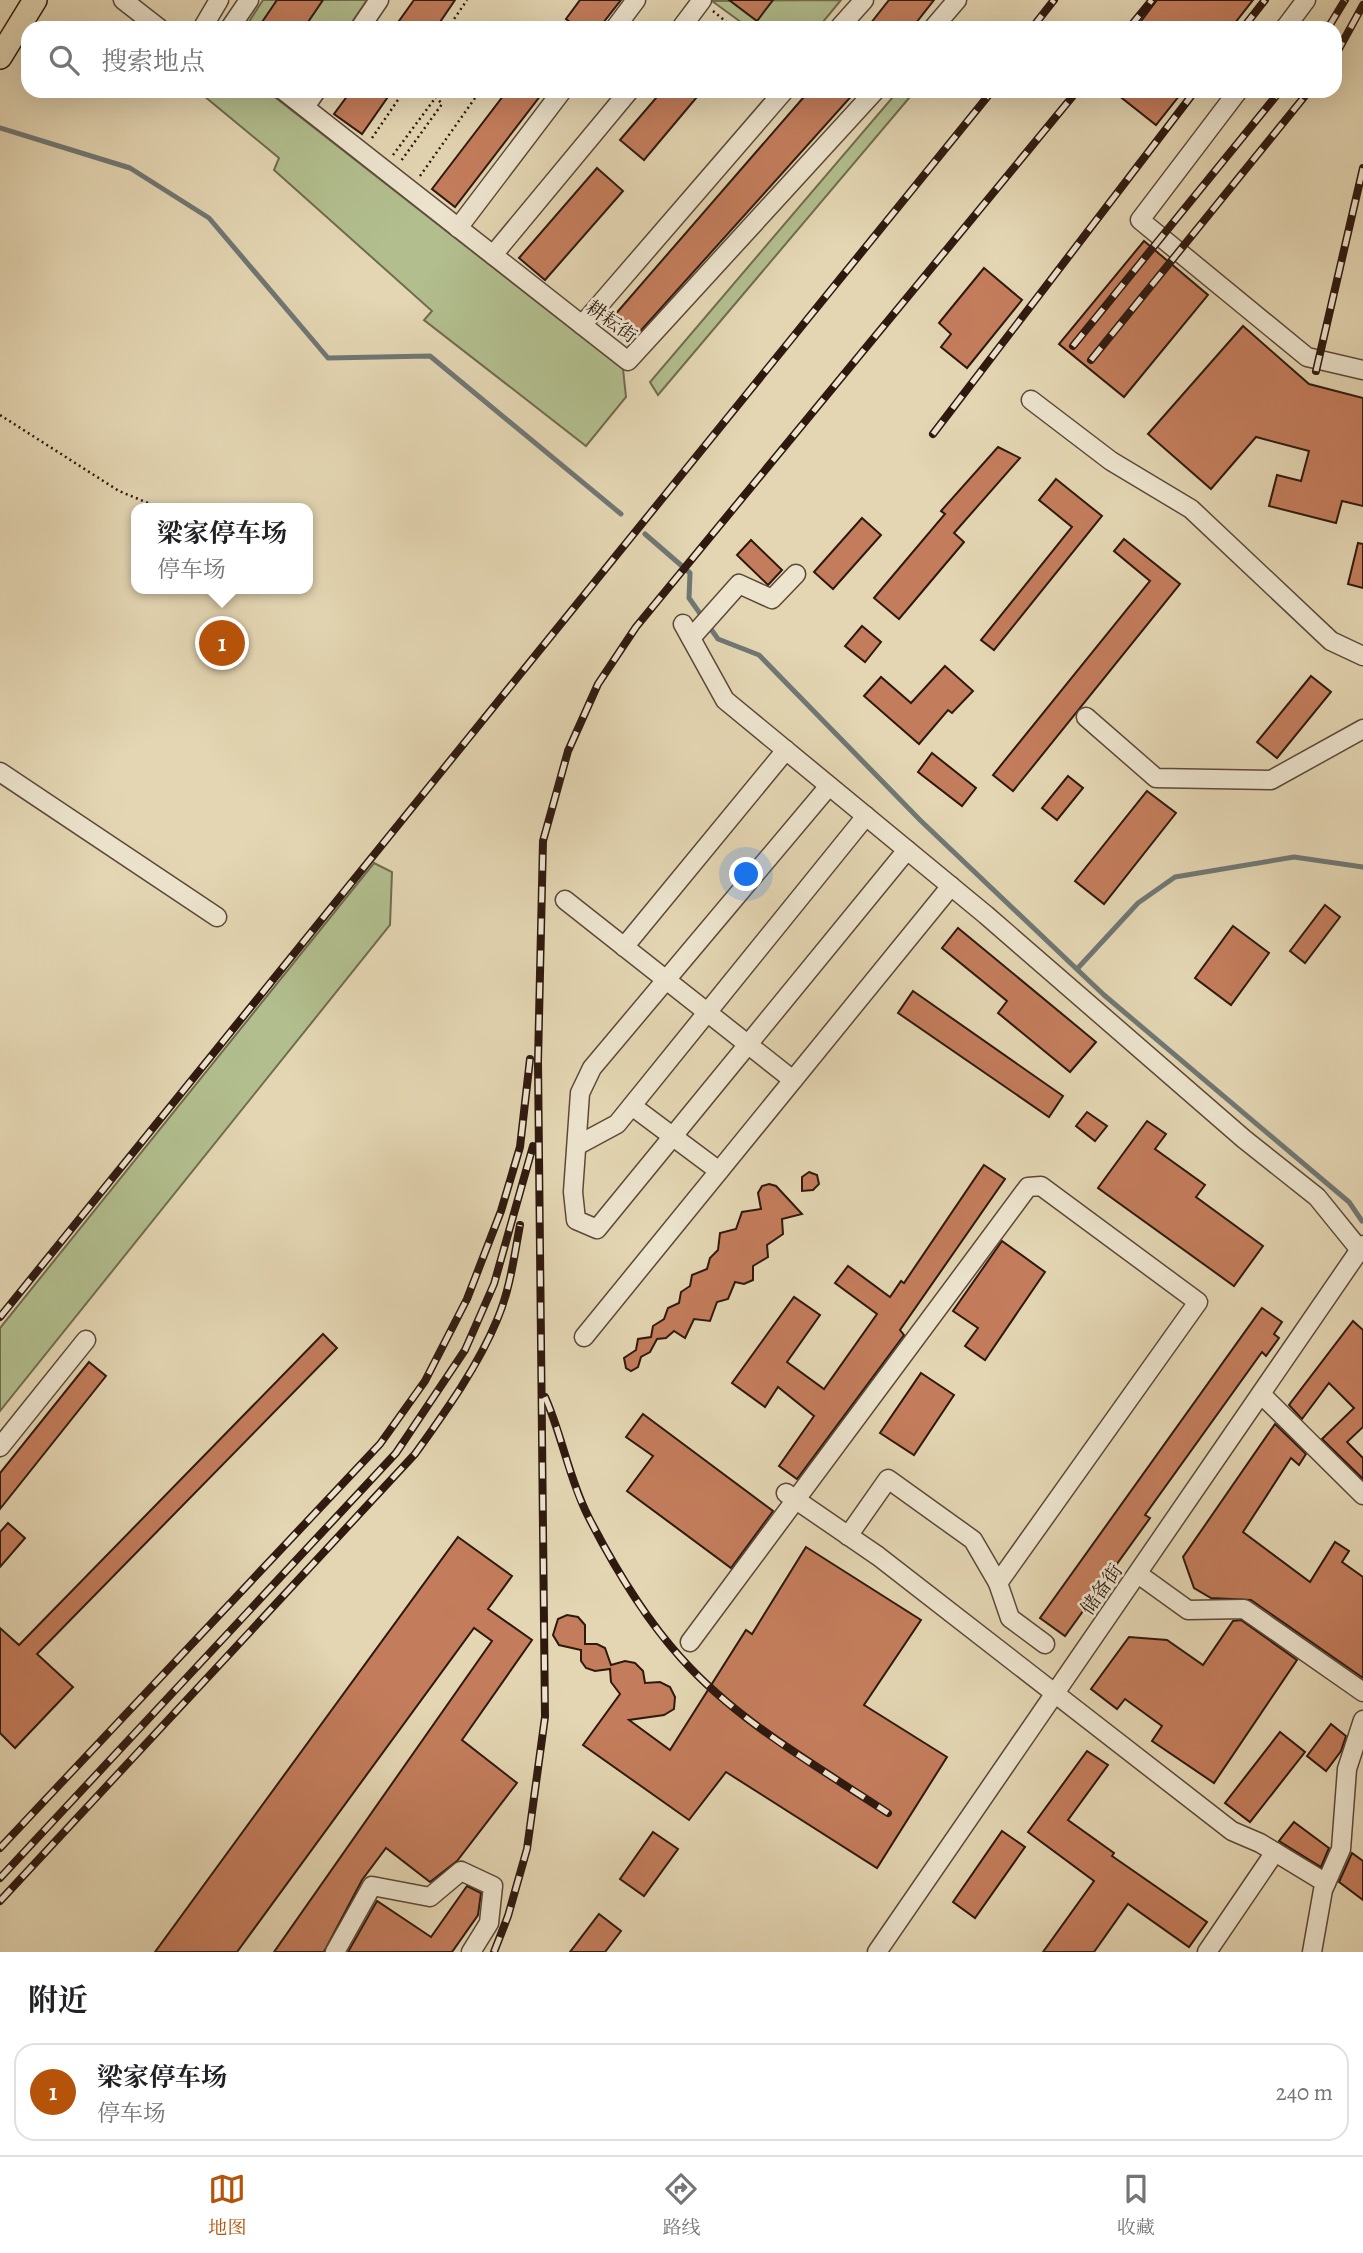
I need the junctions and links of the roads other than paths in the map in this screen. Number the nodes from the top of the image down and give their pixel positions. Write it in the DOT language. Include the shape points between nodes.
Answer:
graph roads {
  1 [pos="35,0"];
  2 [pos="123,0"];
  3 [pos="219,0"];
  4 [pos="249,0"];
  5 [pos="380,0"];
  6 [pos="636,0"];
  7 [pos="864,0"];
  8 [pos="957,0"];
  9 [pos="1306,0"];
  10 [pos="701,1"];
  11 [pos="145,8"];
  12 [pos="22,21"];
  13 [pos="206,21"];
  14 [pos="235,21"];
  15 [pos="365,21"];
  16 [pos="620,21"];
  17 [pos="686,21"];
  18 [pos="845,21"];
  19 [pos="939,21"];
  20 [pos="1290,21"];
  21 [pos="21,23"];
  22 [pos="0,57"];
  23 [pos="293,98"];
  24 [pos="311,98"];
  25 [pos="557,98"];
  26 [pos="623,98"];
  27 [pos="779,98"];
  28 [pos="870,98"];
  29 [pos="1233,98"];
  30 [pos="305,107"];
  31 [pos="458,228"];
  32 [pos="493,255"];
  33 [pos="582,325"];
  34 [pos="1363,370"];
  35 [pos="1031,400"];
  36 [pos="796,575"];
  37 [pos="1363,656"];
  38 [pos="1086,717"];
  39 [pos="1363,729"];
  40 [pos="786,750"];
  41 [pos="0,772"];
  42 [pos="829,786"];
  43 [pos="866,816"];
  44 [pos="907,850"];
  45 [pos="951,886"];
  46 [pos="565,900"];
  47 [pos="217,917"];
  48 [pos="624,947"];
  49 [pos="666,980"];
  50 [pos="707,1013"];
  51 [pos="747,1044"];
  52 [pos="793,1080"];
  53 [pos="632,1107"];
  54 [pos="672,1136"];
  55 [pos="578,1145"];
  56 [pos="719,1171"];
  57 [pos="1362,1248"];
  58 [pos="584,1336"];
  59 [pos="86,1340"];
  60 [pos="1261,1394"];
  61 [pos="0,1447"];
  62 [pos="1363,1495"];
  63 [pos="791,1497"];
  64 [pos="848,1536"];
  65 [pos="1138,1573"];
  66 [pos="998,1583"];
  67 [pos="690,1642"];
  68 [pos="1045,1644"];
  69 [pos="1363,1692"];
  70 [pos="1055,1694"];
  71 [pos="1363,1720"];
  72 [pos="1275,1852"];
  73 [pos="1326,1883"];
  74 [pos="335,1952"];
  75 [pos="471,1952"];
  76 [pos="877,1952"];
  77 [pos="1207,1952"];
  78 [pos="1312,1952"];
  1 -- 12 [label="main road"];
  2 -- 11 [label="street"];
  3 -- 13 [label="street"];
  4 -- 14 [label="street"];
  5 -- 15 [label="street"];
  6 -- 16 [label="street"];
  7 -- 18 [label="street"];
  8 -- 19 [label="street"];
  9 -- 20 [label="street"];
  10 -- 17 [label="street"];
  21 -- 22 [label="main road"];
  23 -- 30 [label="street, 耕耘街"];
  24 -- 30 [label="street"];
  25 -- 31 [label="street"];
  26 -- 32 [label="street"];
  27 -- 33 [label="street"];
  28 -- 33 [label="street, 耕耘街" via="628,361"];
  29 -- 34 [label="street" via="1140,220 1307,357"];
  30 -- 31 [label="street, 耕耘街"];
  31 -- 32 [label="street, 耕耘街"];
  32 -- 33 [label="street, 耕耘街"];
  35 -- 37 [label="street" via="1111,461 1191,509 1331,641"];
  36 -- 40 [label="street" via="772,599 738,584 713,613 690,630 725,700"];
  38 -- 39 [label="street" via="1156,778 1271,780"];
  40 -- 42 [label="street"];
  40 -- 48 [label="street"];
  41 -- 47 [label="street"];
  42 -- 43 [label="street"];
  42 -- 49 [label="street"];
  43 -- 44 [label="street"];
  43 -- 50 [label="street"];
  44 -- 45 [label="street"];
  44 -- 51 [label="street"];
  45 -- 52 [label="street"];
  45 -- 57 [label="street" via="1244,1139 1318,1197"];
  46 -- 48 [label="street"];
  48 -- 49 [label="street"];
  49 -- 50 [label="street"];
  49 -- 55 [label="street" via="592,1069 580,1093"];
  50 -- 51 [label="street"];
  50 -- 53 [label="street"];
  51 -- 52 [label="street"];
  51 -- 54 [label="street"];
  52 -- 56 [label="street"];
  53 -- 54 [label="street"];
  53 -- 55 [label="street" via="617,1124"];
  54 -- 55 [label="street" via="597,1229 576,1220 573,1192"];
  54 -- 56 [label="street"];
  56 -- 58 [label="street"];
  57 -- 60 [label="street, 储备街"];
  59 -- 61 [label="street"];
  60 -- 62 [label="street"];
  60 -- 65 [label="street, 储备街"];
  63 -- 64 [label="street"];
  63 -- 66 [label="street" via="1028,1187 1041,1186 1198,1302"];
  63 -- 67 [label="street"];
  64 -- 66 [label="street" via="888,1479 973,1540"];
  64 -- 70 [label="street"];
  65 -- 69 [label="street" via="1188,1610 1244,1609"];
  65 -- 70 [label="street, 储备街"];
  66 -- 68 [label="street" via="1010,1618"];
  70 -- 72 [label="street" via="1232,1831"];
  70 -- 76 [label="street, 储备街"];
  71 -- 73 [label="street" via="1347,1769 1341,1849"];
  72 -- 73 [label="street"];
  72 -- 77 [label="street"];
  73 -- 78 [label="street"];
  74 -- 75 [label="street" via="372,1886 430,1897 461,1871 494,1886 489,1923"];
}
